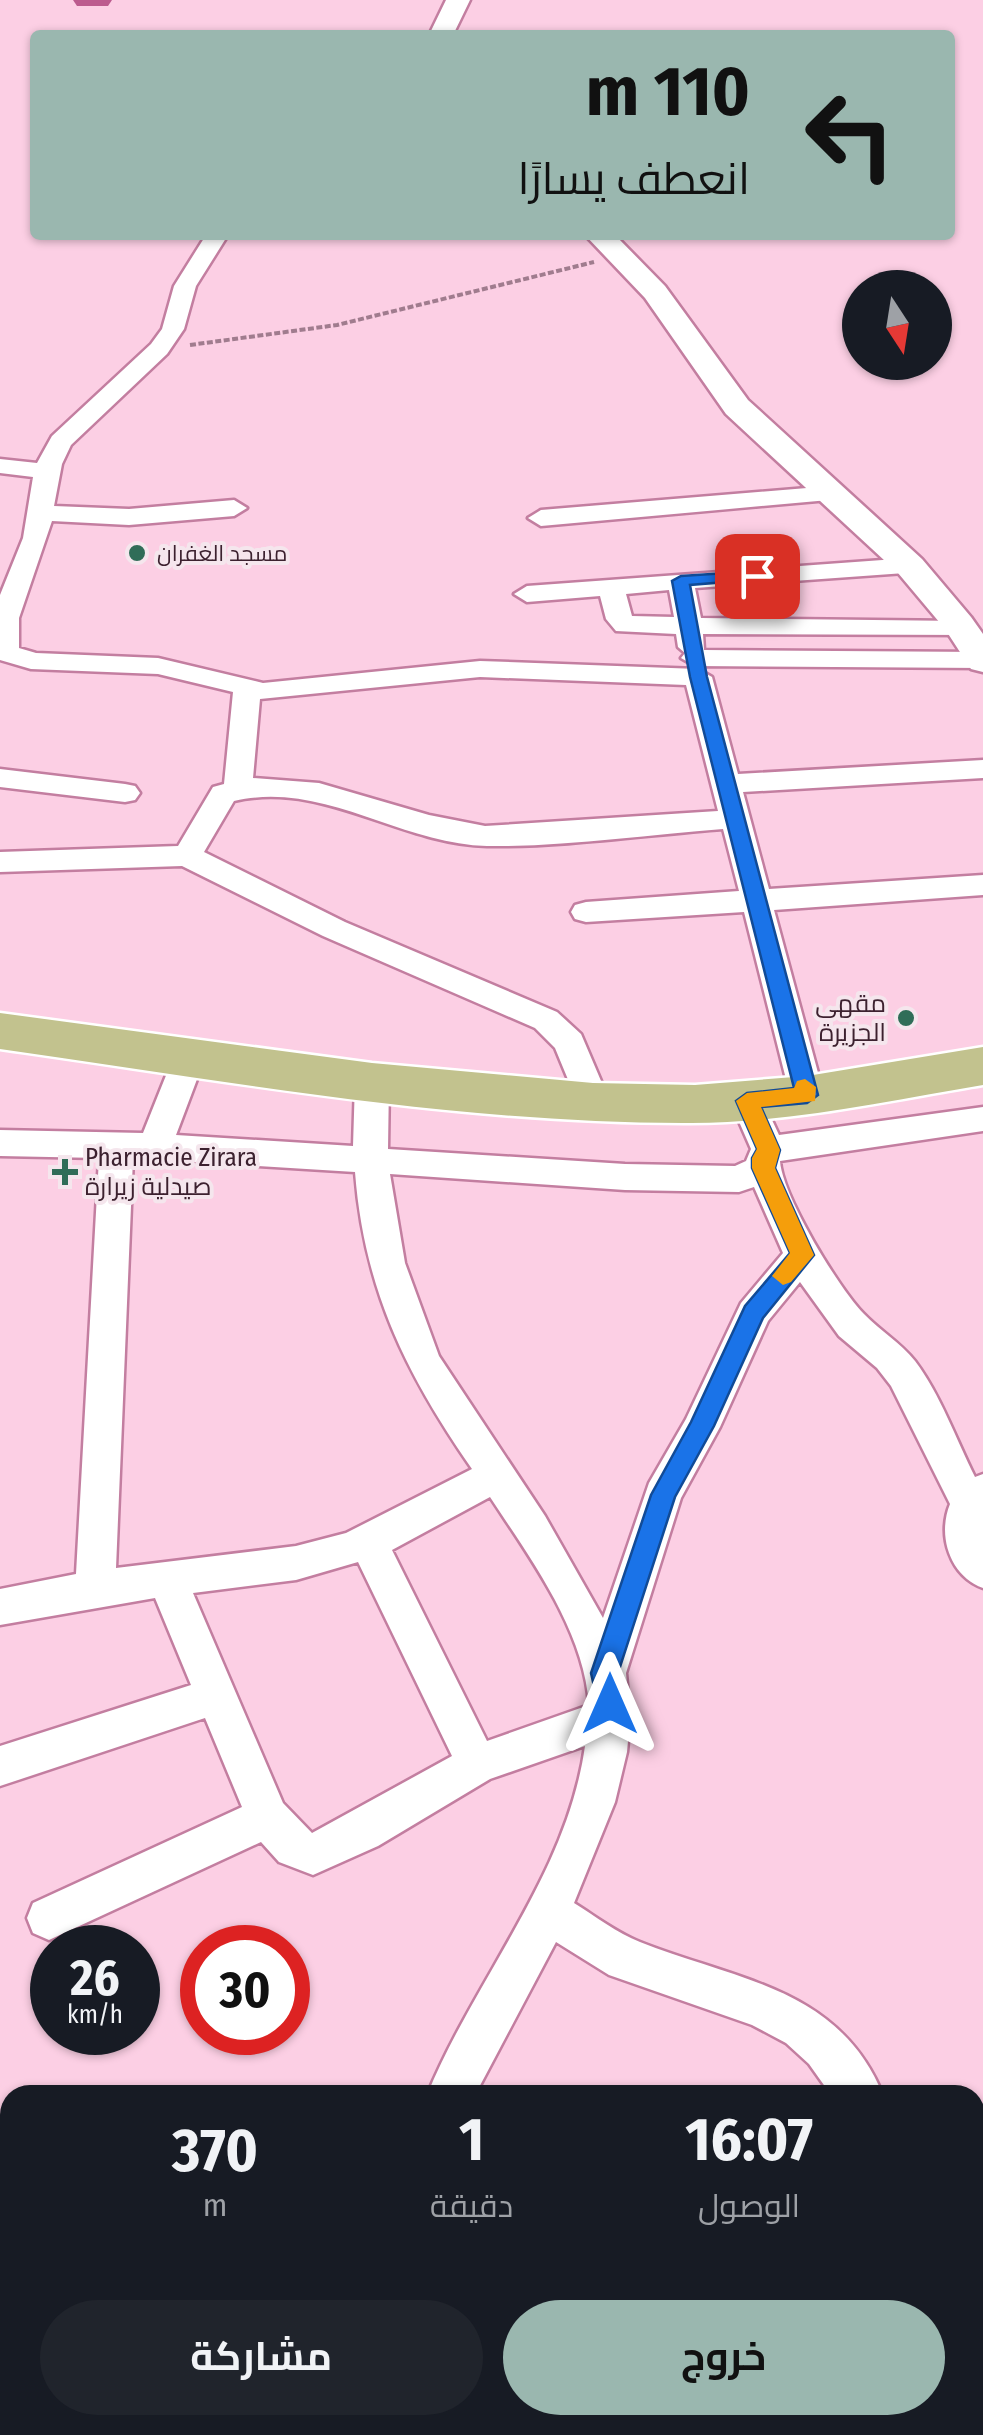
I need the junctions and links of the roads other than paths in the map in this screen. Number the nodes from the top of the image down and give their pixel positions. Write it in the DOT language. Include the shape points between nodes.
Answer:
graph roads {
  1 [pos="458,0"];
  2 [pos="444,30"];
  3 [pos="214,240"];
  4 [pos="609,245"];
  5 [pos="0,466"];
  6 [pos="44,472"];
  7 [pos="830,494"];
  8 [pos="234,508"];
  9 [pos="42,513"];
  10 [pos="542,518"];
  11 [pos="910,566"];
  12 [pos="681,581"];
  13 [pos="612,587"];
  14 [pos="527,594"];
  15 [pos="4,613"];
  16 [pos="688,627"];
  17 [pos="962,629"];
  18 [pos="4,659"];
  19 [pos="983,660"];
  20 [pos="696,668"];
  21 [pos="247,689"];
  22 [pos="983,769"];
  23 [pos="0,778"];
  24 [pos="727,784"];
  25 [pos="238,788"];
  26 [pos="125,794"];
  27 [pos="736,819"];
  28 [pos="186,856"];
  29 [pos="0,862"];
  30 [pos="983,885"];
  31 [pos="758,903"];
  32 [pos="586,912"];
  33 [pos="0,1031"];
  34 [pos="189,1058"];
  35 [pos="983,1066"];
  36 [pos="372,1082"];
  37 [pos="807,1095"];
  38 [pos="747,1101"];
  39 [pos="593,1102"];
  40 [pos="983,1119"];
  41 [pos="0,1143"];
  42 [pos="117,1145"];
  43 [pos="155,1146"];
  44 [pos="766,1159"];
  45 [pos="371,1160"];
  46 [pos="802,1255"];
  47 [pos="496,1474"];
  48 [pos="975,1496"];
  49 [pos="368,1542"];
  50 [pos="983,1571"];
  51 [pos="166,1579"];
  52 [pos="95,1588"];
  53 [pos="0,1607"];
  54 [pos="604,1673"];
  55 [pos="217,1696"];
  56 [pos="608,1720"];
  57 [pos="477,1764"];
  58 [pos="0,1766"];
  59 [pos="268,1817"];
  60 [pos="547,1911"];
  61 [pos="49,1918"];
  62 [pos="455,2085"];
  63 [pos="853,2085"];
  1 -- 2 [label="street"];
  3 -- 6 [label="street" via="185,286 160,349 61,441"];
  4 -- 7 [label="street" via="654,292 737,407"];
  5 -- 6 [label="street"];
  6 -- 9 [label="street"];
  7 -- 10 [label="street"];
  7 -- 11 [label="street"];
  8 -- 9 [label="street" via="129,517"];
  9 -- 15 [label="street"];
  11 -- 12 [label="street"];
  11 -- 17 [label="street"];
  12 -- 13 [label="street"];
  12 -- 16 [label="street"];
  13 -- 14 [label="street"];
  13 -- 16 [label="street" via="626,625"];
  15 -- 18 [label="street"];
  16 -- 17 [label="street"];
  16 -- 20 [label="street"];
  17 -- 19 [label="street"];
  18 -- 21 [label="street" via="174,668"];
  19 -- 20 [label="street"];
  20 -- 21 [label="street" via="480,669"];
  20 -- 24 [label="street"];
  21 -- 25 [label="street"];
  22 -- 24 [label="street"];
  23 -- 26 [label="street"];
  24 -- 27 [label="street"];
  25 -- 27 [label="street" via="316,793 453,834 485,836"];
  25 -- 28 [label="street" via="223,794"];
  27 -- 31 [label="street"];
  28 -- 29 [label="street"];
  28 -- 39 [label="street" via="334,929 546,1020 570,1042"];
  30 -- 31 [label="street"];
  31 -- 32 [label="street"];
  31 -- 37 [label="street"];
  33 -- 34 [label="main road"];
  34 -- 36 [label="main road"];
  34 -- 43 [label="street"];
  35 -- 37 [label="main road"];
  36 -- 39 [label="main road"];
  36 -- 45 [label="street"];
  37 -- 38 [label="main road"];
  38 -- 39 [label="main road"];
  38 -- 44 [label="street"];
  40 -- 44 [label="street" via="794,1144"];
  41 -- 42 [label="street"];
  42 -- 43 [label="street"];
  42 -- 52 [label="street"];
  43 -- 45 [label="street"];
  44 -- 45 [label="street" via="750,1176 720,1180"];
  44 -- 46 [label="street"];
  45 -- 47 [label="street" via="403,1320 423,1363"];
  46 -- 48 [label="street" via="844,1317 905,1376"];
  46 -- 54 [label="street" via="754,1313 663,1495"];
  47 -- 49 [label="street"];
  47 -- 54 [label="street" via="554,1565"];
  48 -- 50 [label="street" via="962,1524 969,1555"];
  49 -- 51 [label="street" via="296,1562"];
  49 -- 57 [label="street"];
  51 -- 52 [label="street"];
  51 -- 55 [label="street"];
  52 -- 53 [label="street"];
  54 -- 56 [label="street"];
  55 -- 58 [label="street"];
  55 -- 59 [label="street"];
  56 -- 57 [label="street"];
  56 -- 60 [label="street" via="596,1792"];
  57 -- 59 [label="street" via="313,1854 294,1847"];
  59 -- 61 [label="street"];
  60 -- 62 [label="street"];
  60 -- 63 [label="street" via="625,1959 763,2006 802,2027"];
}
